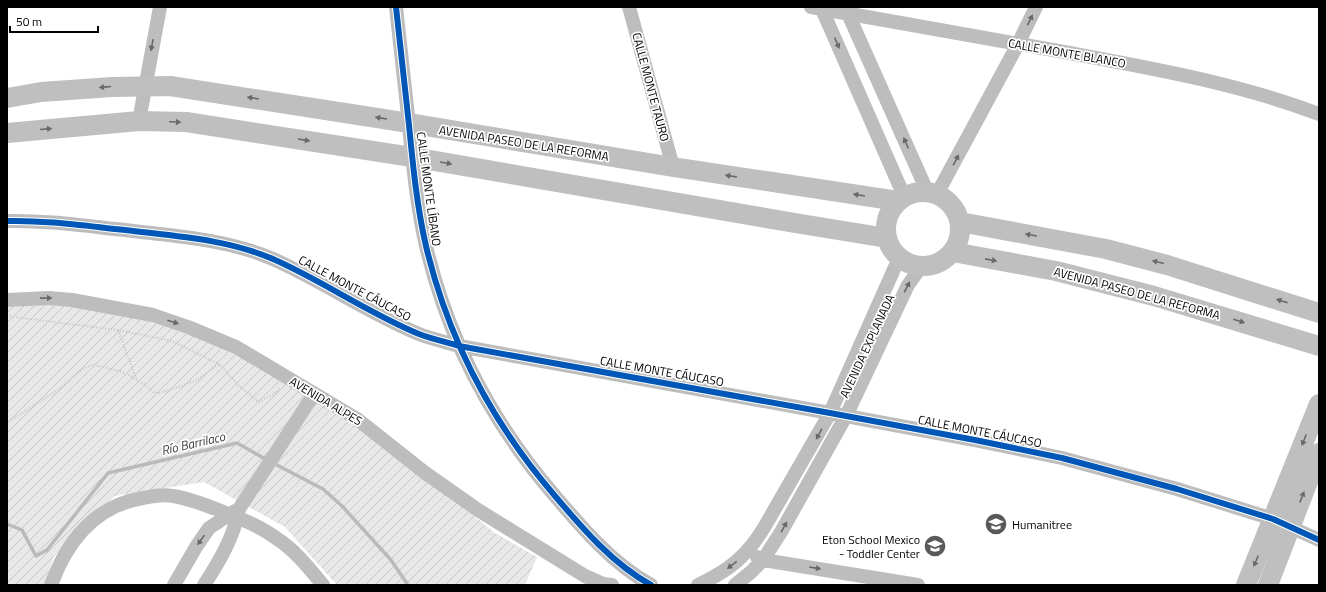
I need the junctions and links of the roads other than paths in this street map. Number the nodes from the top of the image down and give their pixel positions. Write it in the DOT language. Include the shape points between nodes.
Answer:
graph roads {
  1 [pos="160,7"];
  2 [pos="396,7"];
  3 [pos="629,7"];
  4 [pos="1036,7"];
  5 [pos="818,8"];
  6 [pos="846,10"];
  7 [pos="1018,44"];
  8 [pos="144,86"];
  9 [pos="7,98"];
  10 [pos="1319,114"];
  11 [pos="139,121"];
  12 [pos="409,123"];
  13 [pos="7,133"];
  14 [pos="412,157"];
  15 [pos="673,167"];
  16 [pos="932,193"];
  17 [pos="901,199"];
  18 [pos="7,221"];
  19 [pos="960,222"];
  20 [pos="887,238"];
  21 [pos="952,252"];
  22 [pos="899,258"];
  23 [pos="921,267"];
  24 [pos="7,300"];
  25 [pos="1319,313"];
  26 [pos="459,346"];
  27 [pos="1319,346"];
  28 [pos="314,394"];
  29 [pos="1319,404"];
  30 [pos="830,413"];
  31 [pos="846,416"];
  32 [pos="1319,453"];
  33 [pos="237,511"];
  34 [pos="1273,519"];
  35 [pos="1291,526"];
  36 [pos="1319,540"];
  37 [pos="746,553"];
  38 [pos="763,560"];
  39 [pos="628,571"];
  40 [pos="51,585"];
  41 [pos="174,585"];
  42 [pos="204,585"];
  43 [pos="323,585"];
  44 [pos="612,585"];
  45 [pos="617,585"];
  46 [pos="651,585"];
  47 [pos="698,585"];
  48 [pos="734,585"];
  49 [pos="918,585"];
  50 [pos="1246,585"];
  51 [pos="1268,585"];
  1 -- 8 [label="street, one-way"];
  2 -- 12 [label="street, CALLE MONTE LÍBANO"];
  3 -- 15 [label="street, CALLE MONTE TAURO"];
  7 -- 4 [label="street, one-way"];
  5 -- 6 [label="street, CALLE MONTE BLANCO"];
  5 -- 17 [label="street, one-way"];
  6 -- 7 [label="street, CALLE MONTE BLANCO"];
  16 -- 6 [label="street, one-way"];
  7 -- 10 [label="street, CALLE MONTE BLANCO" via="1140,66 1230,86"];
  16 -- 7 [label="street, one-way"];
  8 -- 9 [label="main road, AVENIDA PASEO DE LA REFORMA, one-way" via="40,92"];
  8 -- 11 [label="street"];
  12 -- 8 [label="main road, AVENIDA PASEO DE LA REFORMA, one-way" via="199,90"];
  13 -- 11 [label="main road, one-way"];
  11 -- 14 [label="main road, one-way" via="186,122"];
  12 -- 14 [label="street, CALLE MONTE LÍBANO"];
  12 -- 15 [label="main road, AVENIDA PASEO DE LA REFORMA"];
  14 -- 20 [label="main road, one-way"];
  14 -- 26 [label="street, CALLE MONTE LÍBANO" via="426,244 440,295"];
  17 -- 15 [label="main road, AVENIDA PASEO DE LA REFORMA, one-way"];
  16 -- 17 [label="main road" via="915,192"];
  16 -- 19 [label="main road" via="946,199 952,205"];
  17 -- 20 [label="main road" via="890,212 886,224"];
  18 -- 26 [label="street, CALLE MONTE CÁUCASO" via="50,222 198,239 236,247 272,258 420,334"];
  19 -- 21 [label="main road" via="958,243"];
  25 -- 19 [label="main road, one-way" via="1167,264 1106,249"];
  20 -- 22 [label="main road" via="891,249"];
  21 -- 23 [label="main road" via="933,266"];
  21 -- 27 [label="main road, AVENIDA PASEO DE LA REFORMA, one-way" via="1056,271 1139,292"];
  22 -- 23 [label="main road"];
  22 -- 30 [label="street, AVENIDA EXPLANADA"];
  31 -- 23 [label="street, AVENIDA EXPLANADA, one-way" via="908,285"];
  24 -- 28 [label="street, AVENIDA ALPES, one-way" via="72,300 153,315 236,347"];
  26 -- 30 [label="street, CALLE MONTE CÁUCASO"];
  26 -- 39 [label="street, CALLE MONTE LÍBANO" via="490,407 545,486 576,521"];
  28 -- 33 [label="street"];
  28 -- 44 [label="street, AVENIDA ALPES" via="357,419 424,472 478,510 584,576"];
  29 -- 34 [label="main road, one-way"];
  30 -- 31 [label="street, CALLE MONTE CÁUCASO"];
  30 -- 37 [label="street, AVENIDA EXPLANADA, one-way" via="765,526"];
  31 -- 34 [label="street, CALLE MONTE CÁUCASO" via="1062,458 1177,489"];
  38 -- 31 [label="street, AVENIDA EXPLANADA, one-way"];
  35 -- 32 [label="main road, one-way"];
  33 -- 40 [label="street" via="172,496 134,499 117,505 100,514 71,544 58,565"];
  33 -- 41 [label="street, one-way" via="209,528"];
  33 -- 42 [label="street" via="227,546"];
  33 -- 43 [label="street" via="277,538"];
  34 -- 35 [label="street, CALLE MONTE CÁUCASO"];
  34 -- 50 [label="main road, one-way"];
  35 -- 36 [label="street, CALLE MONTE CÁUCASO"];
  35 -- 51 [label="main road"];
  37 -- 38 [label="street"];
  37 -- 47 [label="street, AVENIDA EXPLANADA, one-way" via="719,574"];
  38 -- 48 [label="street"];
  38 -- 49 [label="street, one-way"];
  39 -- 45 [label="street"];
  39 -- 46 [label="street, CALLE MONTE LÍBANO"];
}
